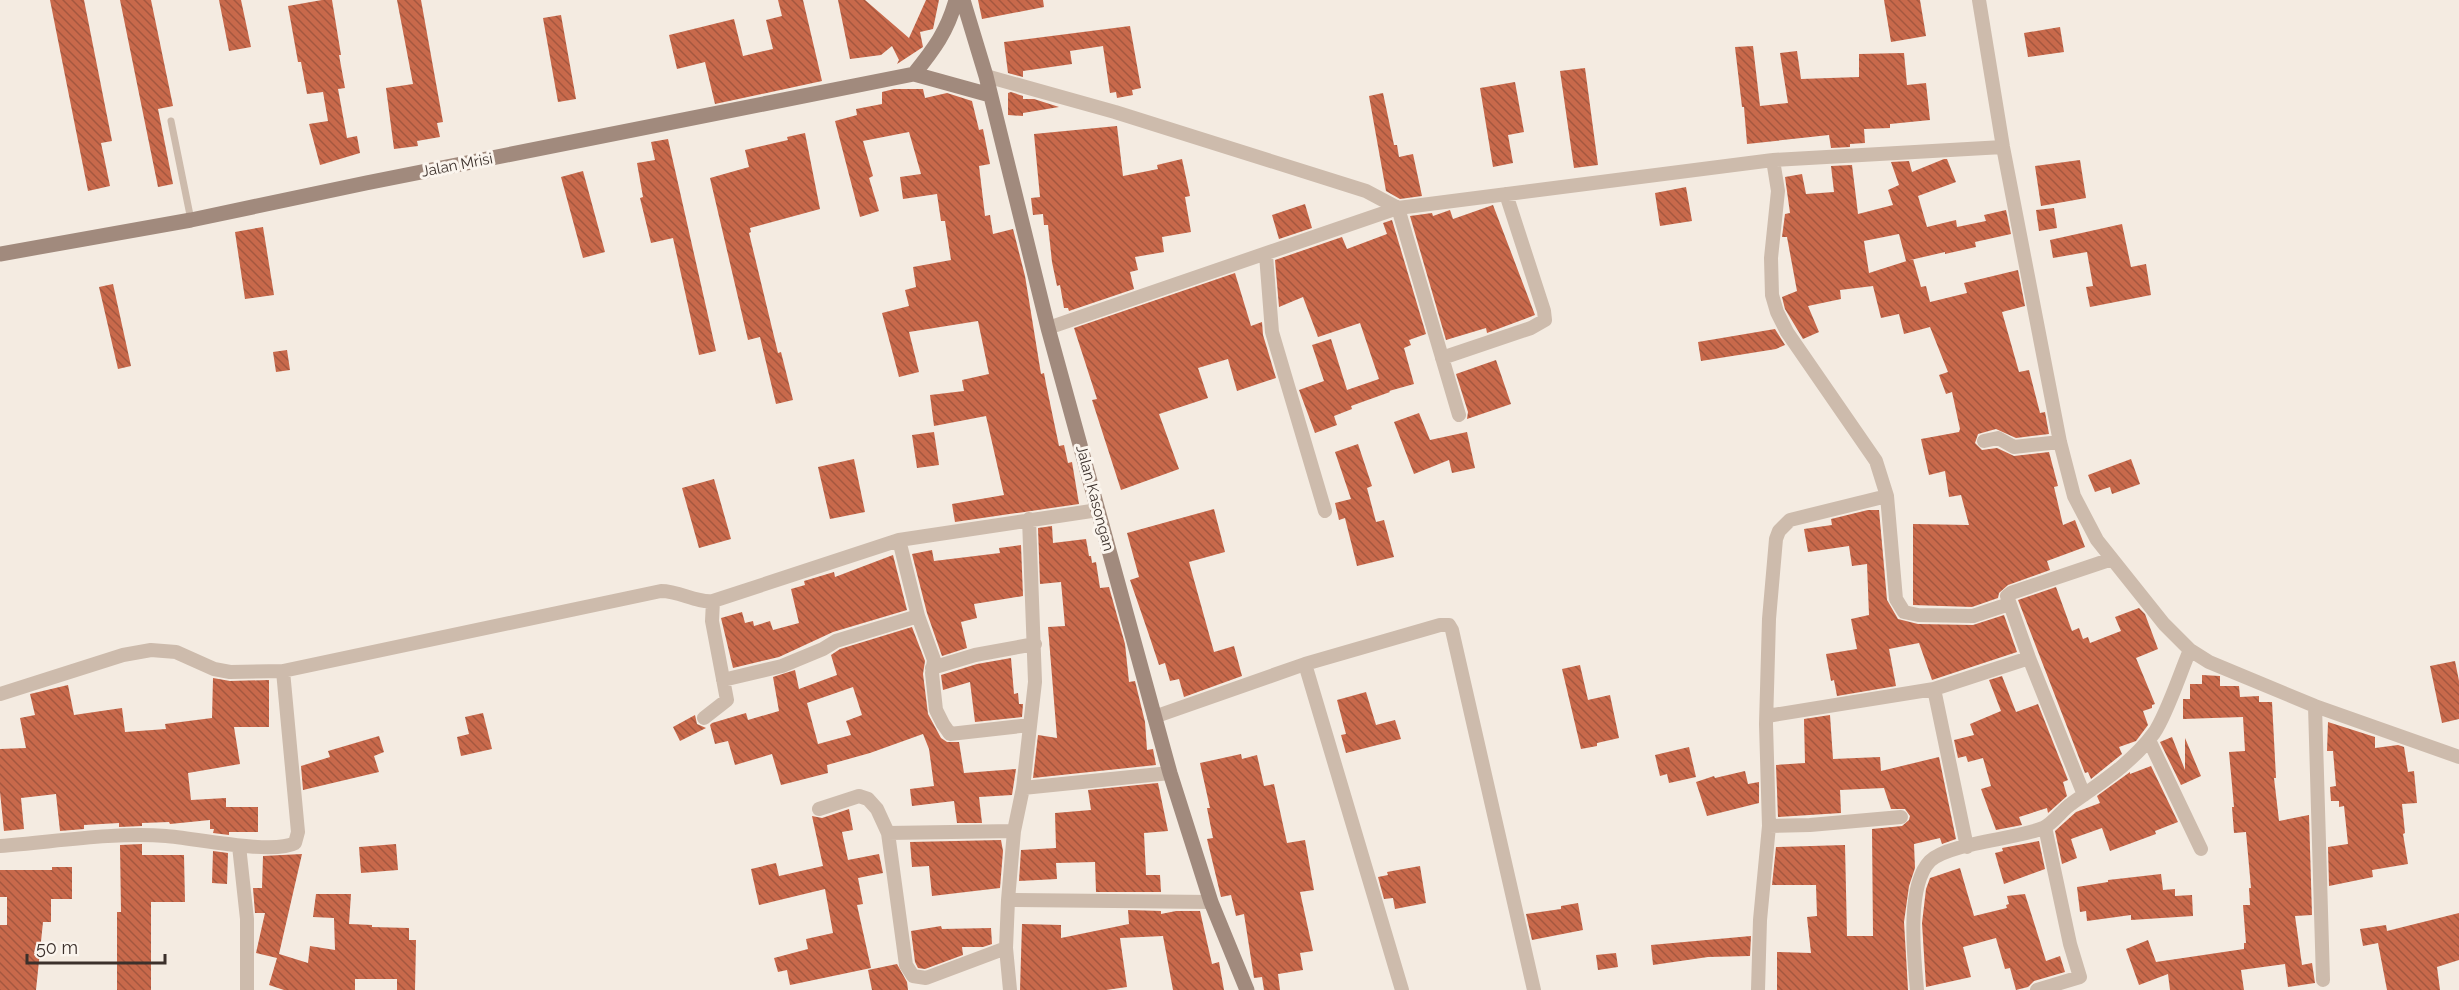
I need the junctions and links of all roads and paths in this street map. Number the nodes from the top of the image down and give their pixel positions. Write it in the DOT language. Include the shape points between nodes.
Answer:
graph roads {
  1 [pos="956,0"];
  2 [pos="963,0"];
  3 [pos="1979,0"];
  4 [pos="914,74"];
  5 [pos="986,76"];
  6 [pos="990,95"];
  7 [pos="171,121"];
  8 [pos="2003,147"];
  9 [pos="1773,160"];
  10 [pos="1506,194"];
  11 [pos="1398,208"];
  12 [pos="191,220"];
  13 [pos="0,254"];
  14 [pos="1266,255"];
  15 [pos="1048,328"];
  16 [pos="1442,358"];
  17 [pos="1459,415"];
  18 [pos="1984,441"];
  19 [pos="2060,442"];
  20 [pos="1887,496"];
  21 [pos="1098,510"];
  22 [pos="1325,511"];
  23 [pos="1029,519"];
  24 [pos="899,540"];
  25 [pos="2112,559"];
  26 [pos="713,601"];
  27 [pos="2009,604"];
  28 [pos="918,616"];
  29 [pos="1035,644"];
  30 [pos="2190,650"];
  31 [pos="2029,658"];
  32 [pos="1305,664"];
  33 [pos="932,668"];
  34 [pos="283,671"];
  35 [pos="723,680"];
  36 [pos="1934,689"];
  37 [pos="0,694"];
  38 [pos="2315,706"];
  39 [pos="1767,716"];
  40 [pos="1154,717"];
  41 [pos="704,718"];
  42 [pos="1030,725"];
  43 [pos="2148,740"];
  44 [pos="2459,758"];
  45 [pos="1170,772"];
  46 [pos="1023,788"];
  47 [pos="2084,795"];
  48 [pos="819,809"];
  49 [pos="1901,817"];
  50 [pos="1769,826"];
  51 [pos="2045,827"];
  52 [pos="1014,831"];
  53 [pos="888,833"];
  54 [pos="0,846"];
  55 [pos="239,846"];
  56 [pos="1967,846"];
  57 [pos="2201,849"];
  58 [pos="1008,900"];
  59 [pos="1211,902"];
  60 [pos="1006,948"];
  61 [pos="2080,976"];
  62 [pos="2323,980"];
  63 [pos="246,990"];
  64 [pos="1010,990"];
  65 [pos="1247,990"];
  66 [pos="1402,990"];
  67 [pos="1534,990"];
  68 [pos="1758,990"];
  69 [pos="1917,990"];
  70 [pos="2037,990"];
  71 [pos="2085,990"];
  1 -- 4 [label="street" via="942,38"];
  2 -- 5 [label="street, Jalan Kasongan"];
  3 -- 8 [label="street"];
  4 -- 6 [label="street"];
  4 -- 12 [label="street, Jalan Mrisi"];
  5 -- 6 [label="street, Jalan Kasongan"];
  5 -- 11 [label="street" via="1366,191"];
  6 -- 15 [label="street, Jalan Kasongan"];
  7 -- 12 [label="lane"];
  8 -- 9 [label="street"];
  8 -- 19 [label="street"];
  9 -- 10 [label="street"];
  9 -- 20 [label="street" via="1778,191 1771,258 1772,295 1777,312 1864,442"];
  10 -- 11 [label="street"];
  10 -- 16 [label="street" via="1545,320 1524,331"];
  11 -- 14 [label="street"];
  11 -- 16 [label="street"];
  12 -- 13 [label="street, Jalan Mrisi"];
  14 -- 15 [label="street"];
  14 -- 22 [label="street" via="1272,332"];
  15 -- 21 [label="street, Jalan Kasongan"];
  16 -- 17 [label="street"];
  18 -- 19 [label="street" via="1998,438 2014,447"];
  19 -- 25 [label="street" via="2081,511"];
  20 -- 27 [label="street" via="1896,599 1904,612 1973,616"];
  20 -- 39 [label="street" via="1797,517 1779,531 1769,619"];
  21 -- 23 [label="street"];
  21 -- 40 [label="street, Jalan Kasongan"];
  23 -- 24 [label="street"];
  23 -- 29 [label="street"];
  24 -- 26 [label="street"];
  24 -- 28 [label="street"];
  25 -- 27 [label="street" via="2011,593 2007,596"];
  25 -- 30 [label="street"];
  26 -- 34 [label="street" via="661,591"];
  26 -- 35 [label="street" via="712,621"];
  27 -- 31 [label="street"];
  28 -- 33 [label="street" via="931,652"];
  28 -- 35 [label="street" via="836,641 782,666"];
  29 -- 33 [label="street"];
  29 -- 42 [label="street"];
  30 -- 38 [label="street" via="2231,672"];
  30 -- 43 [label="street"];
  31 -- 36 [label="street"];
  31 -- 47 [label="street"];
  32 -- 40 [label="street"];
  32 -- 66 [label="street"];
  32 -- 67 [label="street" via="1440,625 1450,626"];
  33 -- 42 [label="street" via="936,710 950,734"];
  34 -- 37 [label="street" via="230,672 176,652 151,650 123,655"];
  34 -- 55 [label="street" via="297,839 285,846"];
  35 -- 41 [label="street" via="727,700"];
  36 -- 39 [label="street"];
  36 -- 56 [label="street"];
  38 -- 44 [label="street"];
  38 -- 62 [label="street"];
  39 -- 50 [label="street"];
  40 -- 45 [label="street, Jalan Kasongan"];
  42 -- 46 [label="street"];
  43 -- 47 [label="street"];
  43 -- 57 [label="street"];
  45 -- 46 [label="street"];
  45 -- 59 [label="street, Jalan Kasongan"];
  46 -- 52 [label="street"];
  47 -- 51 [label="street"];
  48 -- 53 [label="street" via="856,796 864,797 877,809"];
  49 -- 50 [label="street"];
  50 -- 68 [label="street"];
  51 -- 56 [label="street"];
  51 -- 61 [label="street"];
  52 -- 53 [label="street"];
  52 -- 58 [label="street"];
  53 -- 60 [label="street" via="910,974 926,978"];
  54 -- 55 [label="street" via="165,836"];
  55 -- 63 [label="street" via="247,919"];
  56 -- 69 [label="street" via="1932,859 1919,880 1913,947"];
  58 -- 59 [label="street"];
  58 -- 60 [label="street"];
  59 -- 65 [label="street, Jalan Kasongan"];
  60 -- 64 [label="street"];
  61 -- 70 [label="street"];
  61 -- 71 [label="street"];
}
